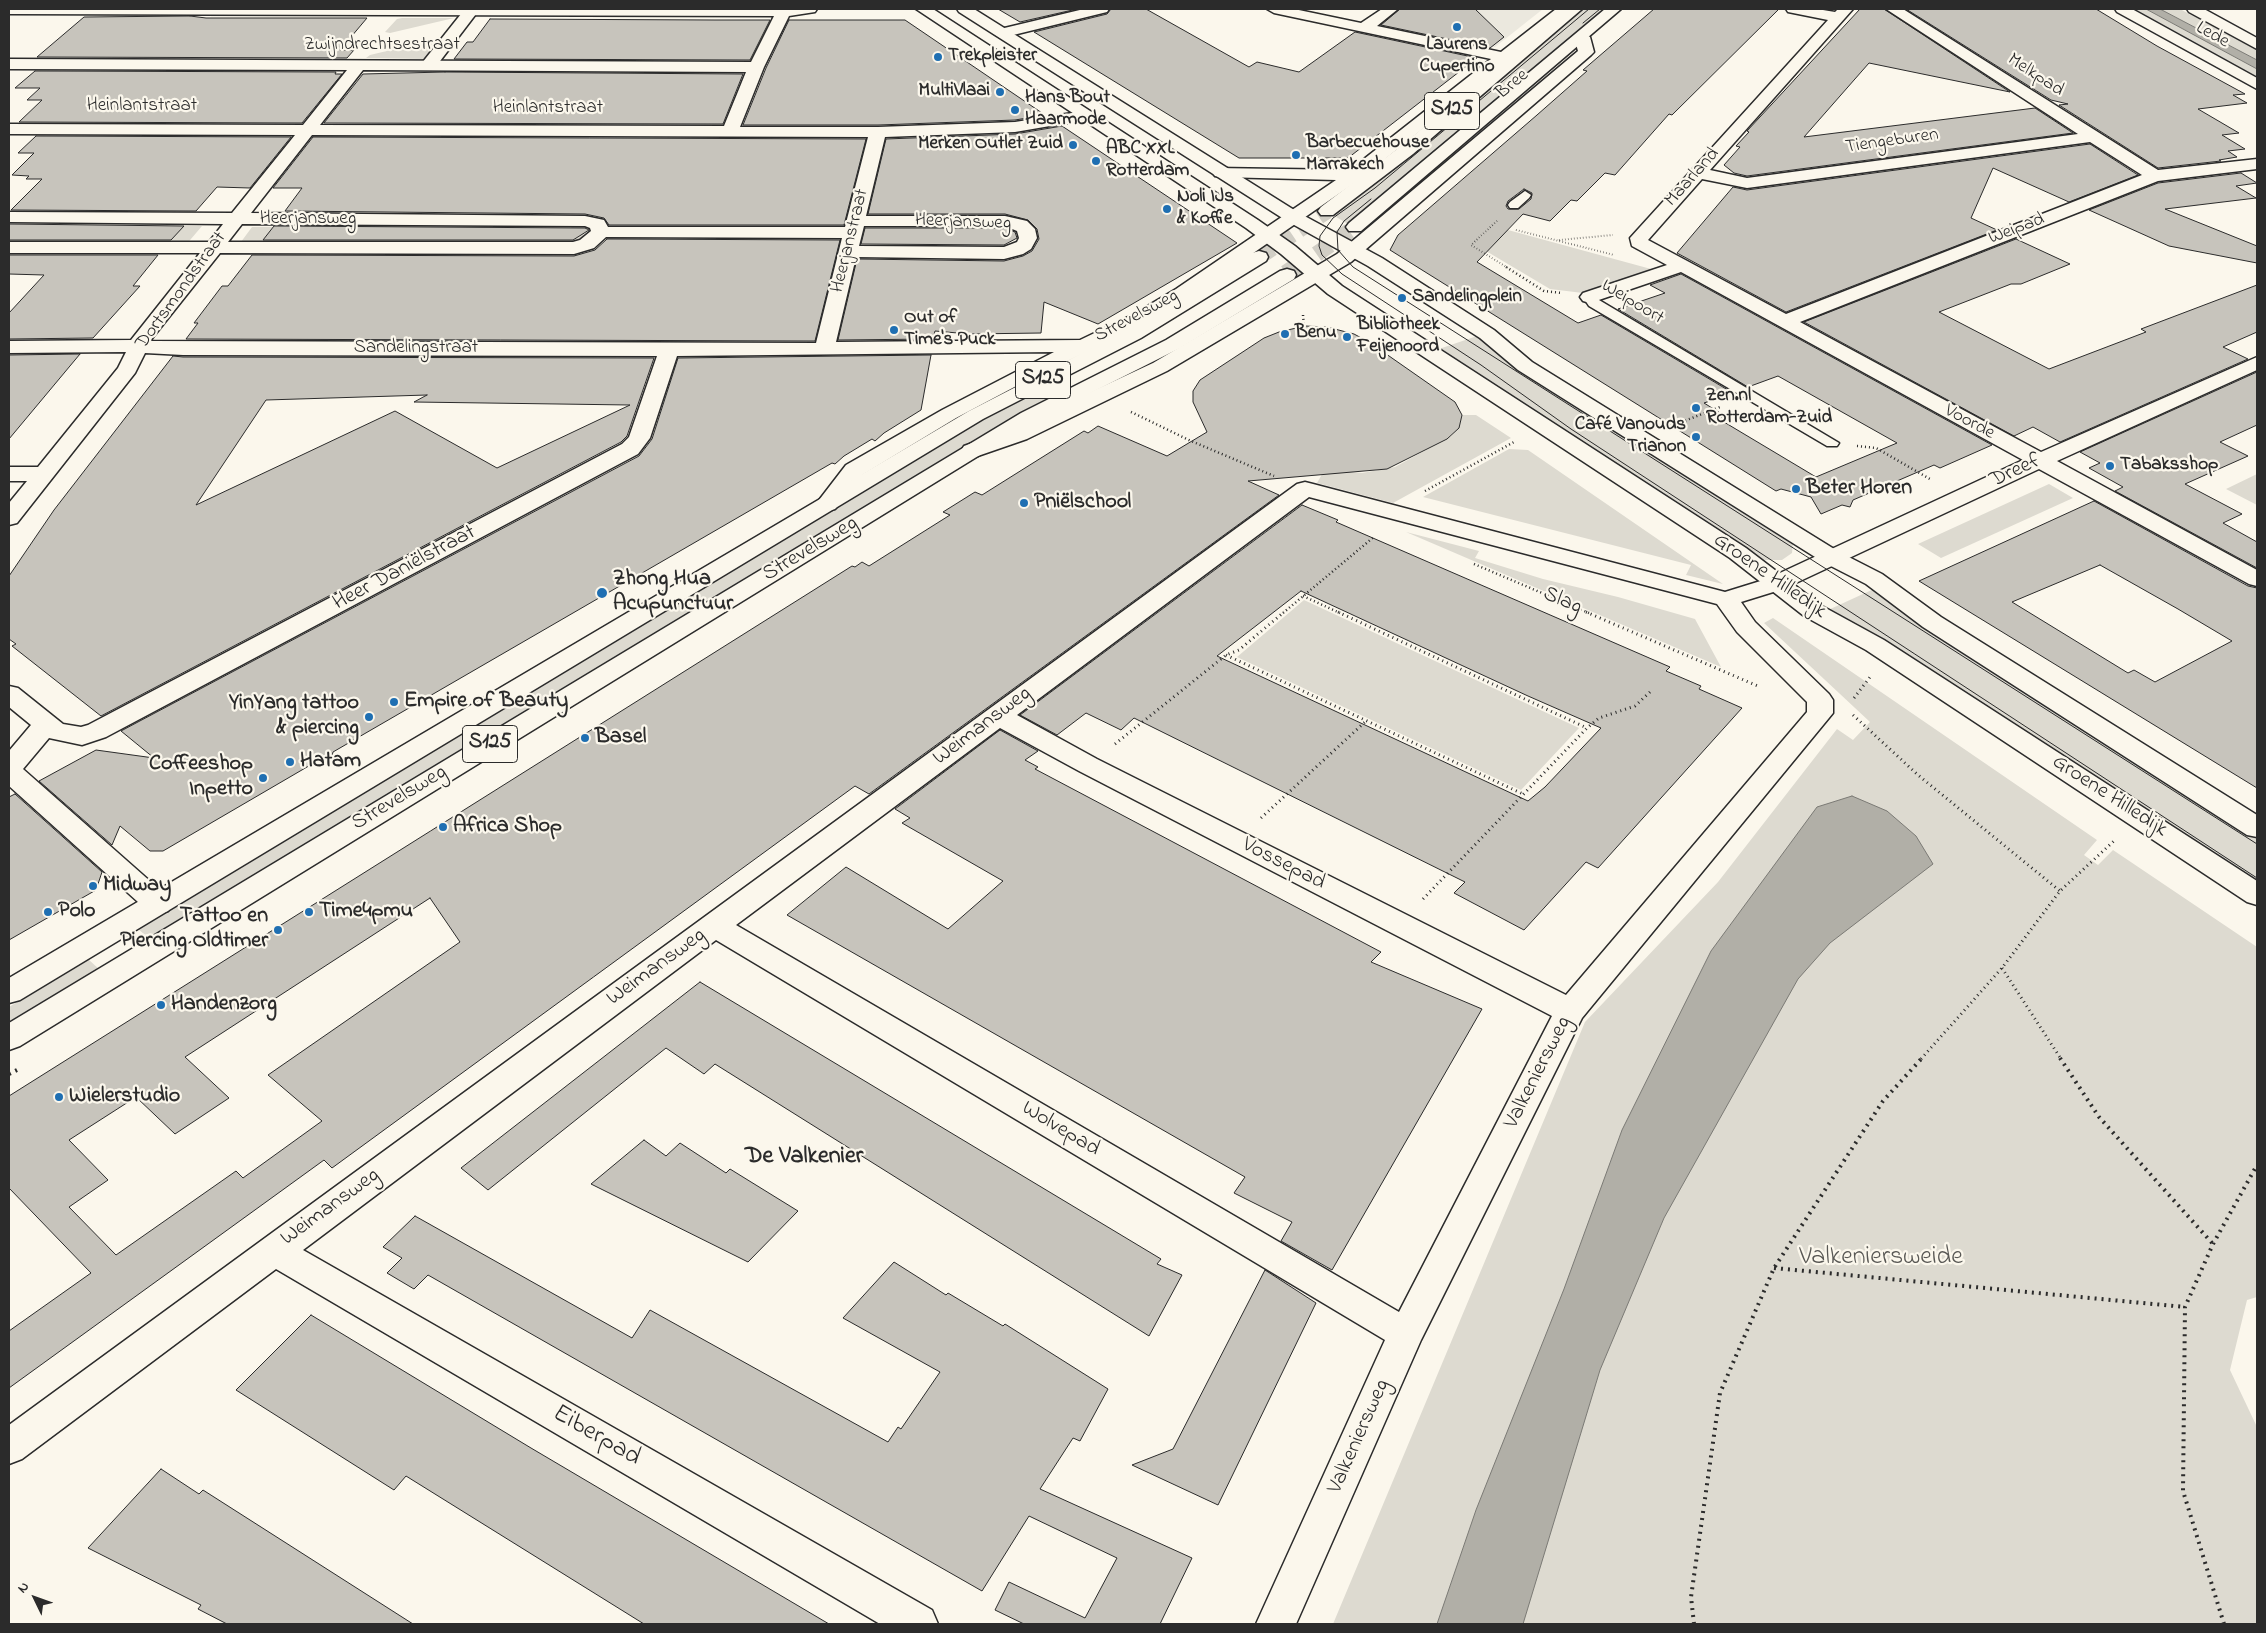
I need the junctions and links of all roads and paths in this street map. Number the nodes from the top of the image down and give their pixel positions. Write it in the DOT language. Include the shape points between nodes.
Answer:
graph roads {
  1 [pos="334,9"];
  2 [pos="473,9"];
  3 [pos="810,9"];
  4 [pos="923,9"];
  5 [pos="964,9"];
  6 [pos="1102,9"];
  7 [pos="1274,9"];
  8 [pos="1391,9"];
  9 [pos="1565,9"];
  10 [pos="1575,9"];
  11 [pos="1614,9"];
  12 [pos="1793,9"];
  13 [pos="1894,9"];
  14 [pos="2122,9"];
  15 [pos="2194,9"];
  16 [pos="9,10"];
  17 [pos="784,12"];
  18 [pos="1842,13"];
  19 [pos="1364,28"];
  20 [pos="1001,33"];
  21 [pos="1582,37"];
  22 [pos="2257,44"];
  23 [pos="1502,57"];
  24 [pos="9,64"];
  25 [pos="358,66"];
  26 [pos="428,66"];
  27 [pos="756,67"];
  28 [pos="2257,84"];
  29 [pos="1085,116"];
  30 [pos="9,129"];
  31 [pos="308,129"];
  32 [pos="730,132"];
  33 [pos="878,132"];
  34 [pos="2092,136"];
  35 [pos="2257,164"];
  36 [pos="1221,172"];
  37 [pos="1698,173"];
  38 [pos="1354,175"];
  39 [pos="2155,176"];
  40 [pos="1525,195"];
  41 [pos="1514,204"];
  42 [pos="1327,211"];
  43 [pos="9,217"];
  44 [pos="1293,218"];
  45 [pos="236,220"];
  46 [pos="1494,224"];
  47 [pos="1355,226"];
  48 [pos="1502,226"];
  49 [pos="1511,229"];
  50 [pos="601,232"];
  51 [pos="1642,234"];
  52 [pos="852,235"];
  53 [pos="1268,235"];
  54 [pos="1327,238"];
  55 [pos="1556,240"];
  56 [pos="9,247"];
  57 [pos="212,249"];
  58 [pos="1288,250"];
  59 [pos="1353,252"];
  60 [pos="1259,257"];
  61 [pos="1622,257"];
  62 [pos="1681,266"];
  63 [pos="1287,275"];
  64 [pos="1316,276"];
  65 [pos="1590,297"];
  66 [pos="1783,322"];
  67 [pos="1084,346"];
  68 [pos="9,347"];
  69 [pos="140,348"];
  70 [pos="980,348"];
  71 [pos="824,349"];
  72 [pos="669,350"];
  73 [pos="2257,362"];
  74 [pos="1013,380"];
  75 [pos="1129,410"];
  76 [pos="1714,410"];
  77 [pos="1676,424"];
  78 [pos="1516,442"];
  79 [pos="1832,443"];
  80 [pos="972,451"];
  81 [pos="2039,461"];
  82 [pos="9,474"];
  83 [pos="43,474"];
  84 [pos="1305,489"];
  85 [pos="1961,497"];
  86 [pos="827,504"];
  87 [pos="1396,513"];
  88 [pos="9,518"];
  89 [pos="1831,557"];
  90 [pos="1468,562"];
  91 [pos="2257,580"];
  92 [pos="1776,584"];
  93 [pos="1303,596"];
  94 [pos="1726,599"];
  95 [pos="1226,655"];
  96 [pos="1874,670"];
  97 [pos="1766,689"];
  98 [pos="1650,692"];
  99 [pos="9,694"];
  100 [pos="1833,711"];
  101 [pos="999,716"];
  102 [pos="1366,721"];
  103 [pos="46,725"];
  104 [pos="1587,728"];
  105 [pos="1088,765"];
  106 [pos="9,770"];
  107 [pos="1523,794"];
  108 [pos="1272,808"];
  109 [pos="2257,828"];
  110 [pos="2122,834"];
  111 [pos="2060,891"];
  112 [pos="2257,895"];
  113 [pos="158,904"];
  114 [pos="1398,924"];
  115 [pos="715,926"];
  116 [pos="2002,968"];
  117 [pos="9,992"];
  118 [pos="1570,1011"];
  119 [pos="9,1038"];
  120 [pos="2257,1165"];
  121 [pos="2213,1244"];
  122 [pos="273,1250"];
  123 [pos="1774,1268"];
  124 [pos="2185,1307"];
  125 [pos="1406,1334"];
  126 [pos="9,1448"];
  127 [pos="918,1624"];
  128 [pos="1276,1624"];
  129 [pos="1694,1624"];
  130 [pos="2224,1624"];
  1 -- 2 [label="street"];
  1 -- 16 [label="street"];
  2 -- 17 [label="street"];
  2 -- 26 [label="street"];
  3 -- 17 [label="street"];
  4 -- 29 [label="street, Groene Hilledijk"];
  5 -- 20 [label="street, Groene Hilledijk"];
  6 -- 20 [label="street"];
  7 -- 19 [label="street"];
  8 -- 19 [label="street"];
  9 -- 23 [label="street, Bree"];
  10 -- 42 [label="street, Bree / S125" via="1407,150"];
  11 -- 21 [label="street, Bree / S125"];
  12 -- 18 [label="street"];
  13 -- 34 [label="street, Melkpad"];
  14 -- 28 [label="street, Lede"];
  15 -- 22 [label="street, Lede"];
  17 -- 27 [label="street"];
  18 -- 37 [label="street, Maarland"];
  19 -- 23 [label="street"];
  20 -- 36 [label="street, Groene Hilledijk"];
  21 -- 47 [label="street, Bree / S125"];
  21 -- 59 [label="street, Bree" via="1586,52"];
  23 -- 38 [label="street, Bree"];
  24 -- 25 [label="street, Zwijndrechtsestraat"];
  25 -- 26 [label="street, Zwijndrechtsestraat"];
  25 -- 31 [label="street, Dortsmondstraat"];
  26 -- 27 [label="street, Zwijndrechtsestraat"];
  27 -- 32 [label="street"];
  29 -- 33 [label="street, Heinlantstraat" via="1016,127"];
  29 -- 53 [label="street, Groene Hilledijk"];
  30 -- 31 [label="street, Heinlantstraat"];
  31 -- 32 [label="street, Heinlantstraat"];
  31 -- 45 [label="street, Dortsmondstraat"];
  32 -- 33 [label="street, Heinlantstraat"];
  33 -- 52 [label="street, Heerjanstraat"];
  34 -- 37 [label="street, Tiengeburen" via="1747,183"];
  34 -- 39 [label="street, Melkpad"];
  35 -- 39 [label="street, Weipad"];
  36 -- 38 [label="street"];
  36 -- 44 [label="street, Groene Hilledijk"];
  37 -- 51 [label="street, Maarland"];
  38 -- 44 [label="street, Bree"];
  39 -- 66 [label="street, Weipad"];
  40 -- 41 [label="lane"];
  41 -- 46 [label="path, Weipoort"];
  43 -- 45 [label="street, Heerjansweg"];
  44 -- 53 [label="street, Strevelsweg"];
  44 -- 54 [label="street, Groene Hilledijk"];
  45 -- 50 [label="street, Heerjansweg" via="585,221 598,224"];
  45 -- 57 [label="street, Dortsmondstraat"];
  46 -- 48 [label="path"];
  46 -- 65 [label="path, Weipoort" via="1472,245 1544,291"];
  49 -- 55 [label="path"];
  50 -- 52 [label="street, Heerjansweg"];
  50 -- 57 [label="street, Heerjansweg" via="587,244 574,248"];
  51 -- 55 [label="path"];
  51 -- 62 [label="street" via="1639,242"];
  52 -- 52 [label="street, Heerjansweg" via="1004,253 1016,250 1028,238 1026,229 1016,222"];
  52 -- 71 [label="street, Heerjanstraat"];
  53 -- 54 [label="street, Groene Hilledijk" via="1282,230 1300,230"];
  53 -- 58 [label="street, Groene Hilledijk"];
  53 -- 67 [label="street, Strevelsweg" via="1184,293"];
  54 -- 59 [label="street, Groene Hilledijk"];
  55 -- 61 [label="path"];
  56 -- 57 [label="street, Heerjansweg"];
  57 -- 69 [label="street, Dortsmondstraat" via="141,340"];
  58 -- 59 [label="street, Groene Hilledijk" via="1322,255"];
  58 -- 64 [label="street, Groene Hilledijk"];
  59 -- 64 [label="street, Bree"];
  59 -- 89 [label="street, Groene Hilledijk" via="1375,262 1487,334 1525,366"];
  60 -- 86 [label="street, Strevelsweg / S125" via="1162,318 976,415"];
  62 -- 65 [label="street"];
  62 -- 66 [label="street, Voorde"];
  63 -- 80 [label="street, Strevelsweg / S125" via="1173,344 1028,417"];
  64 -- 80 [label="street, Strevelsweg" via="1160,367 1019,434"];
  64 -- 92 [label="street, Groene Hilledijk" via="1738,553"];
  65 -- 79 [label="lane, Weipoort" via="1594,303"];
  66 -- 81 [label="street, Voorde"];
  67 -- 70 [label="street"];
  67 -- 74 [label="street, Strevelsweg"];
  68 -- 69 [label="street, Sandelingstraat"];
  69 -- 72 [label="street, Sandelingstraat"];
  69 -- 83 [label="street, Dortsmondstraat" via="128,369"];
  70 -- 71 [label="street"];
  70 -- 74 [label="street" via="1003,363"];
  71 -- 72 [label="street, Sandelingstraat"];
  72 -- 103 [label="street, Heer Daniëlstraat" via="639,438 630,450 97,731 82,736 66,734"];
  73 -- 81 [label="street, Dreef"];
  74 -- 86 [label="street, Strevelsweg" via="854,470"];
  75 -- 84 [label="path" via="1191,441"];
  76 -- 77 [label="path"];
  78 -- 87 [label="path" via="1405,502"];
  79 -- 85 [label="path" via="1876,448"];
  80 -- 119 [label="street, Strevelsweg / S125"];
  81 -- 85 [label="street, Dreef"];
  81 -- 91 [label="street, Voorde"];
  82 -- 83 [label="street"];
  83 -- 88 [label="street, Dortsmondstraat"];
  84 -- 87 [label="street, Slag"];
  84 -- 101 [label="street, Weimansweg"];
  85 -- 89 [label="street, Dreef"];
  86 -- 113 [label="street, Strevelsweg / S125"];
  87 -- 93 [label="path" via="1386,527"];
  87 -- 94 [label="street, Slag"];
  89 -- 92 [label="street, Dreef"];
  89 -- 109 [label="street, Groene Hilledijk" via="1874,579 1932,622"];
  90 -- 97 [label="path, Slag"];
  92 -- 94 [label="street"];
  92 -- 112 [label="street, Groene Hilledijk" via="1813,611 1875,645"];
  93 -- 95 [label="path" via="1239,650"];
  93 -- 104 [label="path"];
  94 -- 100 [label="street" via="1746,627"];
  95 -- 102 [label="path"];
  95 -- 105 [label="path"];
  96 -- 100 [label="path"];
  98 -- 104 [label="path" via="1635,706 1598,718"];
  99 -- 103 [label="street"];
  100 -- 111 [label="path" via="1918,775"];
  100 -- 118 [label="street, Valkeniersweg"];
  101 -- 105 [label="street, Vossepad"];
  101 -- 115 [label="street, Weimansweg"];
  102 -- 107 [label="path"];
  102 -- 108 [label="path"];
  103 -- 106 [label="street"];
  104 -- 107 [label="path"];
  105 -- 114 [label="street, Vossepad"];
  106 -- 113 [label="street"];
  107 -- 114 [label="path"];
  110 -- 111 [label="path"];
  111 -- 116 [label="path"];
  113 -- 117 [label="street, Strevelsweg / S125"];
  114 -- 118 [label="street, Vossepad"];
  115 -- 122 [label="street, Weimansweg"];
  115 -- 125 [label="street, Wolvepad"];
  116 -- 121 [label="path" via="2099,1117"];
  116 -- 123 [label="path" via="1883,1101"];
  118 -- 125 [label="street, Valkeniersweg"];
  120 -- 121 [label="path"];
  121 -- 124 [label="path"];
  122 -- 126 [label="street, Weimansweg"];
  122 -- 127 [label="street, Eiberpad"];
  123 -- 124 [label="path"];
  123 -- 129 [label="path" via="1720,1393 1691,1597"];
  124 -- 130 [label="path" via="2183,1491"];
  125 -- 128 [label="street, Valkeniersweg"];
}
